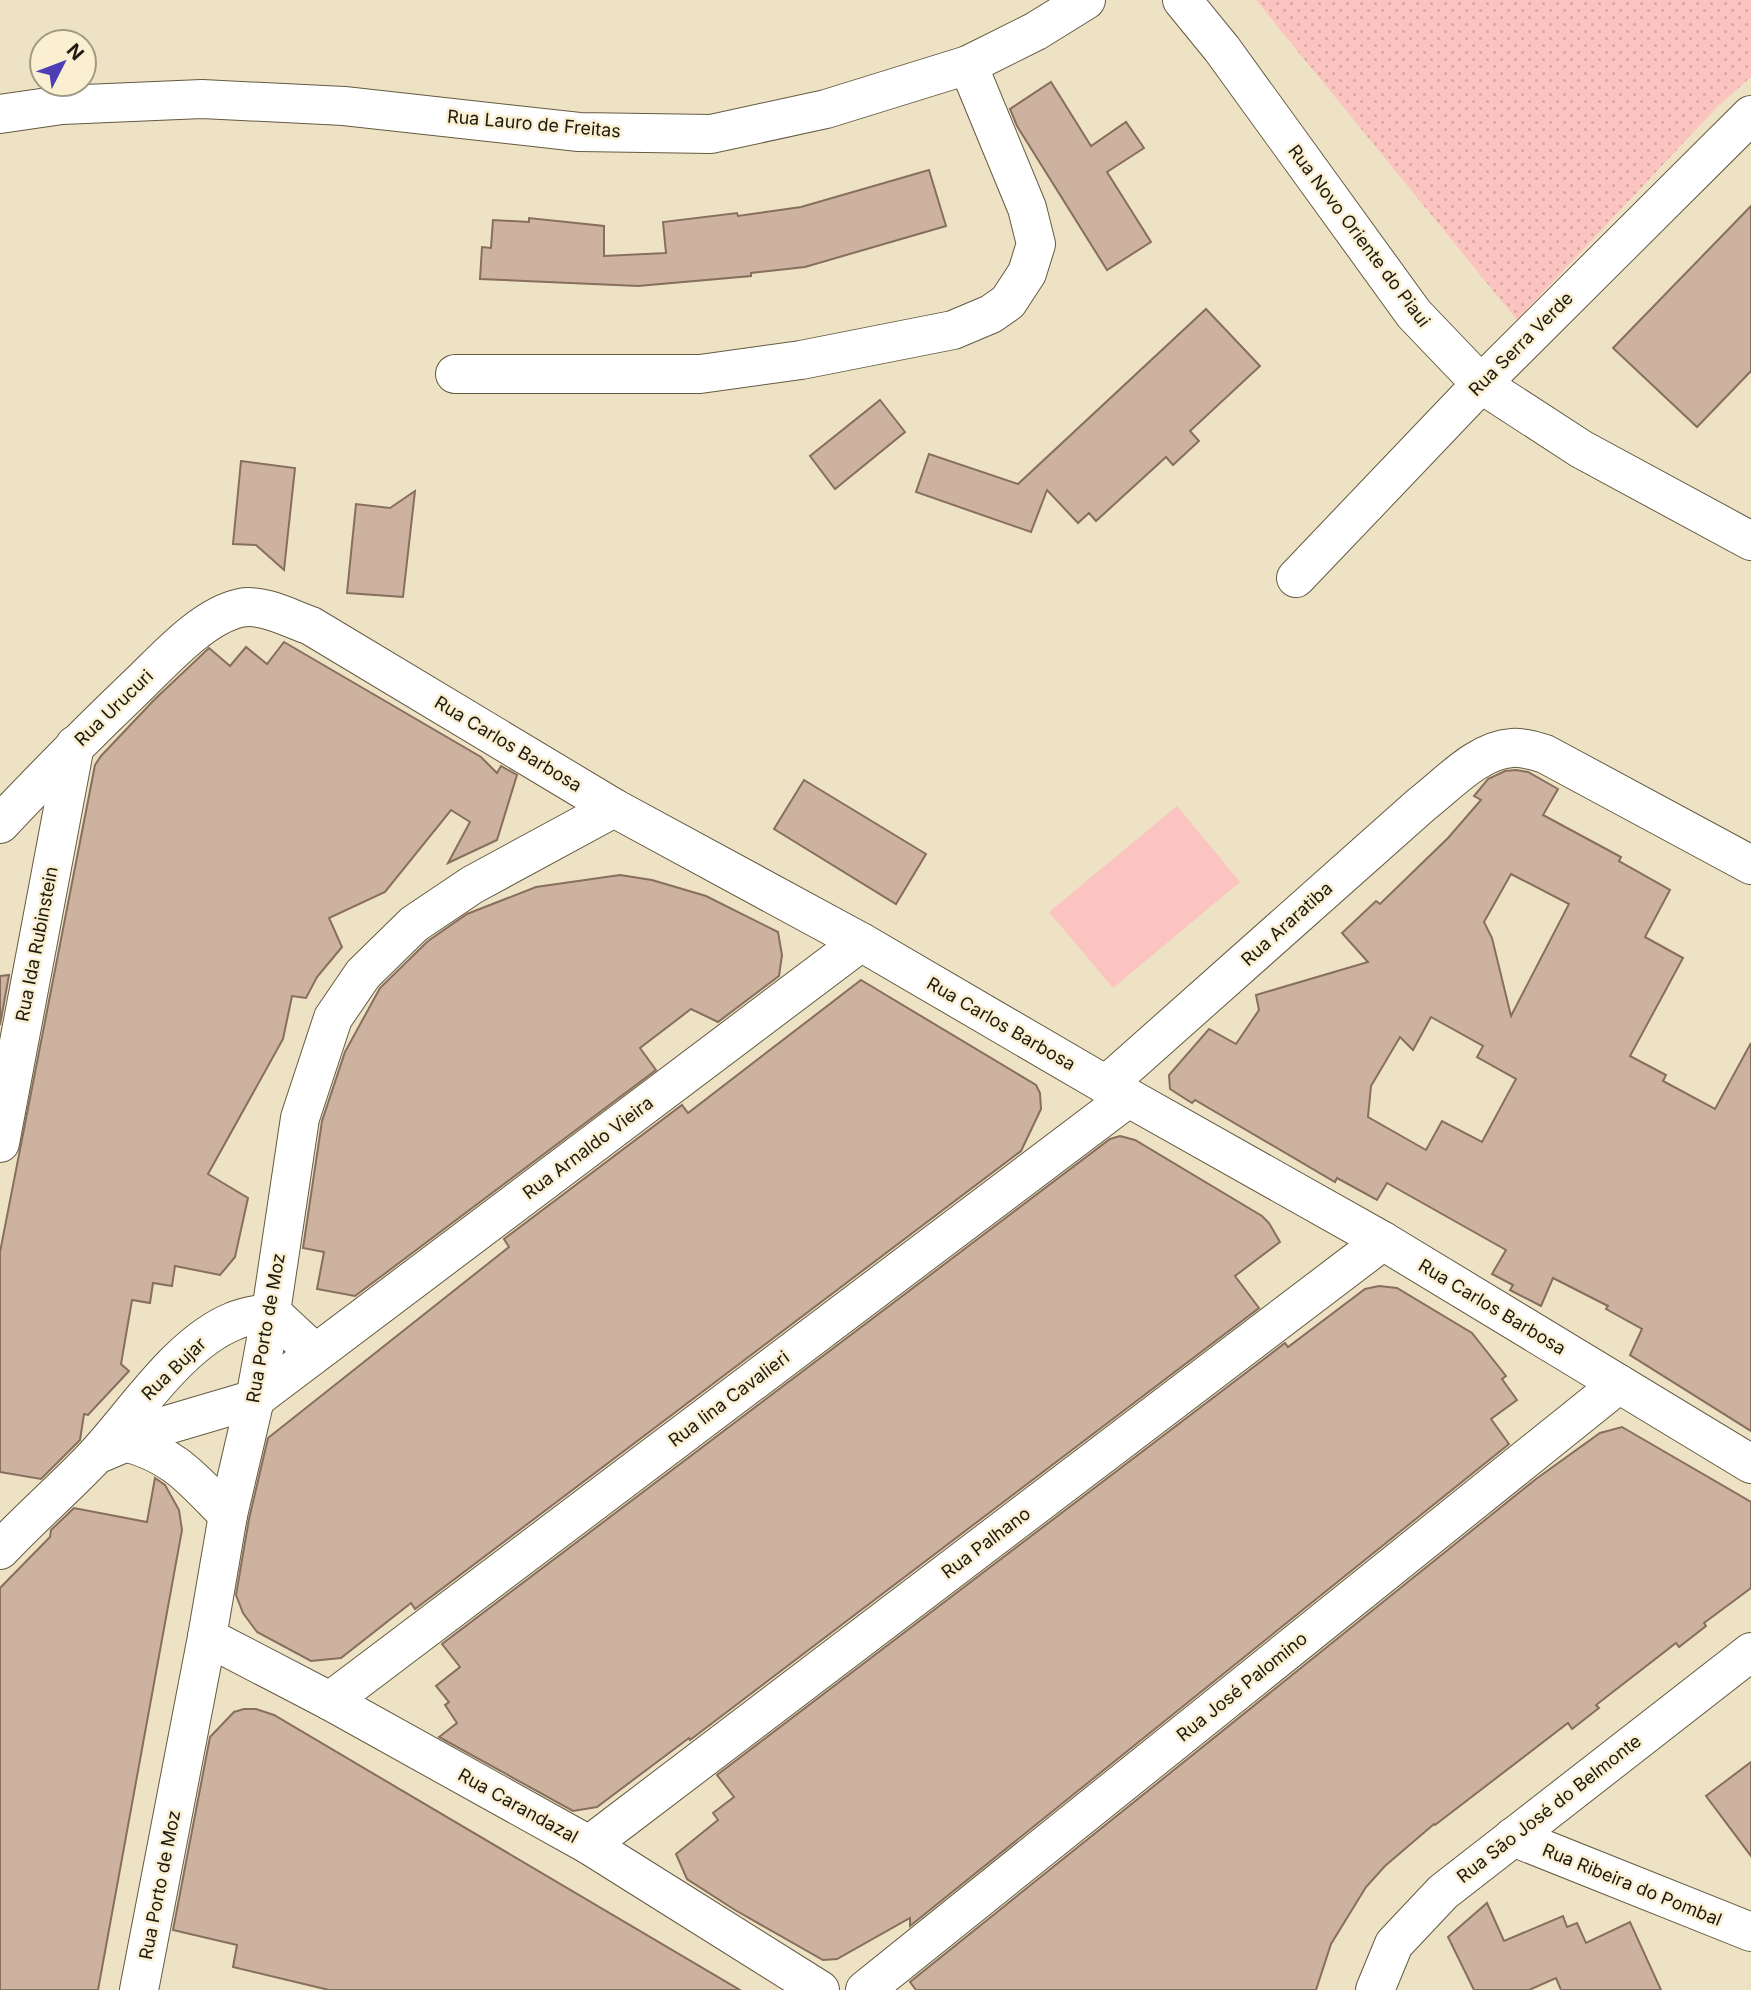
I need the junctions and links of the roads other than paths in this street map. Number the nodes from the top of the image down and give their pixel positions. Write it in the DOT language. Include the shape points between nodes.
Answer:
graph roads {
  1 [pos="1086,0"];
  2 [pos="1182,0"];
  3 [pos="968,65"];
  4 [pos="0,114"];
  5 [pos="1751,115"];
  6 [pos="455,374"];
  7 [pos="1481,384"];
  8 [pos="1751,541"];
  9 [pos="1296,578"];
  10 [pos="241,607"];
  11 [pos="75,745"];
  12 [pos="614,808"];
  13 [pos="0,824"];
  14 [pos="1751,865"];
  15 [pos="860,942"];
  16 [pos="1117,1091"];
  17 [pos="0,1143"];
  18 [pos="1382,1241"];
  19 [pos="271,1312"];
  20 [pos="315,1353"];
  21 [pos="185,1354"];
  22 [pos="1619,1384"];
  23 [pos="255,1399"];
  24 [pos="203,1413"];
  25 [pos="111,1448"];
  26 [pos="1751,1464"];
  27 [pos="228,1515"];
  28 [pos="0,1550"];
  29 [pos="207,1637"];
  30 [pos="1751,1652"];
  31 [pos="330,1701"];
  32 [pos="1513,1837"];
  33 [pos="589,1845"];
  34 [pos="1751,1932"];
  35 [pos="139,1990"];
  36 [pos="821,1990"];
  37 [pos="865,1990"];
  38 [pos="1375,1990"];
  1 -- 3 [label="street, Rua Lauro de Freitas"];
  2 -- 7 [label="street, Rua Novo Oriente do Piaui" via="1414,314"];
  3 -- 4 [label="street, Rua Lauro de Freitas" via="826,109 710,134 579,132 344,106 202,99 62,105"];
  3 -- 6 [label="street" via="1027,208 1036,244 1027,273 1008,302 991,314 953,330 701,374"];
  5 -- 7 [label="street, Rua Serra Verde"];
  7 -- 8 [label="street, Rua Novo Oriente do Piaui" via="1581,449"];
  7 -- 9 [label="street, Rua Serra Verde"];
  10 -- 11 [label="street, Rua Urucuri" via="211,621 171,653"];
  10 -- 12 [label="street, Rua Carlos Barbosa" via="311,626"];
  11 -- 13 [label="street, Rua Urucuri"];
  11 -- 17 [label="street, Rua Ida Rubinstein"];
  12 -- 15 [label="street, Rua Carlos Barbosa"];
  12 -- 19 [label="street, Rua Porto de Moz" via="472,885 414,924 363,974 333,1018 300,1118"];
  14 -- 16 [label="street, Rua Araratiba" via="1545,754 1514,747 1494,751 1422,804"];
  15 -- 16 [label="street, Rua Carlos Barbosa"];
  15 -- 20 [label="street, Rua Arnaldo Vieira"];
  16 -- 18 [label="street, Rua Carlos Barbosa"];
  16 -- 31 [label="street, Rua lina Cavalieri"];
  18 -- 22 [label="street, Rua Carlos Barbosa"];
  18 -- 33 [label="street, Rua Palhano"];
  19 -- 20 [label="street"];
  19 -- 21 [label="street, Rua Bujar" via="233,1321"];
  19 -- 23 [label="street, Rua Porto de Moz"];
  20 -- 23 [label="street, Rua Arnaldo Vieira"];
  21 -- 24 [label="street" via="187,1374"];
  21 -- 25 [label="street, Rua Bujar" via="134,1408"];
  22 -- 26 [label="street, Rua Carlos Barbosa"];
  22 -- 37 [label="street, Rua José Palomino"];
  23 -- 24 [label="street, Rua Bujar"];
  23 -- 27 [label="street, Rua Porto de Moz"];
  24 -- 25 [label="street, Rua Bujar"];
  25 -- 27 [label="street" via="148,1448 165,1456"];
  25 -- 28 [label="street, Rua Bujar"];
  27 -- 29 [label="street, Rua Porto de Moz"];
  29 -- 31 [label="street, Rua Carandazal"];
  29 -- 35 [label="street, Rua Porto de Moz"];
  30 -- 32 [label="street, Rua São José do Belmonte"];
  31 -- 33 [label="street, Rua Carandazal"];
  32 -- 34 [label="street, Rua Ribeira do Pombal"];
  32 -- 38 [label="street, Rua São José do Belmonte" via="1443,1892 1394,1944"];
  33 -- 36 [label="street, Rua Carandazal"];
}
